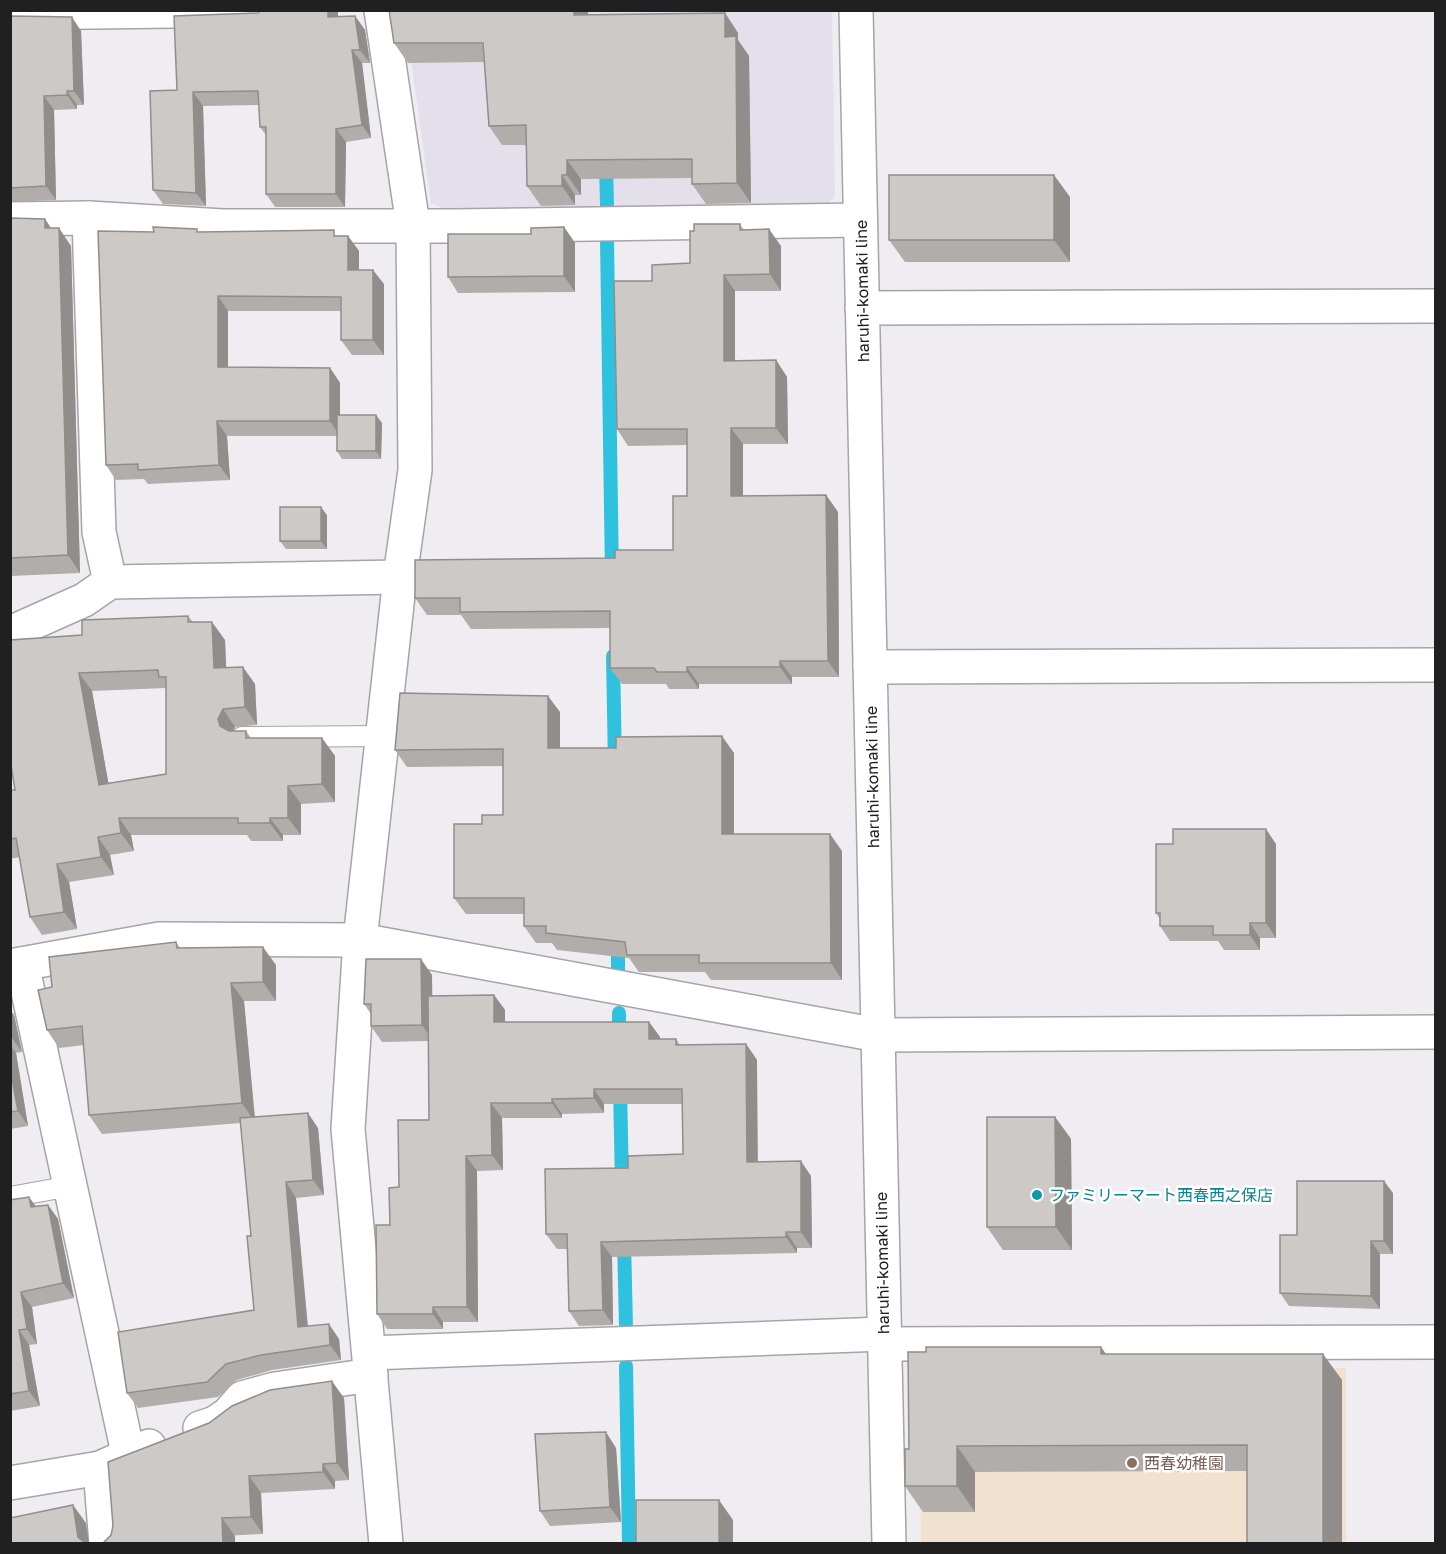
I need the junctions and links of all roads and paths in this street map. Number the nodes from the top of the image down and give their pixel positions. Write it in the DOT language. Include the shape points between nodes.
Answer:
graph roads {
  1 [pos="260,10"];
  2 [pos="381,10"];
  3 [pos="856,10"];
  4 [pos="10,13"];
  5 [pos="89,218"];
  6 [pos="10,219"];
  7 [pos="860,219"];
  8 [pos="413,225"];
  9 [pos="1436,306"];
  10 [pos="862,308"];
  11 [pos="400,577"];
  12 [pos="110,582"];
  13 [pos="10,633"];
  14 [pos="1436,665"];
  15 [pos="870,667"];
  16 [pos="384,736"];
  17 [pos="242,737"];
  18 [pos="360,940"];
  19 [pos="16,965"];
  20 [pos="1436,1032"];
  21 [pos="878,1035"];
  22 [pos="71,1186"];
  23 [pos="10,1197"];
  24 [pos="884,1339"];
  25 [pos="1436,1342"];
  26 [pos="370,1364"];
  27 [pos="114,1461"];
  28 [pos="10,1483"];
  29 [pos="106,1544"];
  30 [pos="386,1544"];
  31 [pos="889,1544"];
  1 -- 4 [label="street"];
  2 -- 8 [label="street"];
  3 -- 7 [label="street, haruhi-komaki line"];
  5 -- 6 [label="street"];
  5 -- 8 [label="street" via="223,226"];
  5 -- 12 [label="street" via="99,532"];
  7 -- 8 [label="street"];
  7 -- 10 [label="street, haruhi-komaki line"];
  8 -- 11 [label="street" via="415,470"];
  9 -- 10 [label="street"];
  10 -- 15 [label="street, haruhi-komaki line"];
  11 -- 12 [label="street"];
  11 -- 16 [label="street"];
  12 -- 13 [label="street" via="84,600"];
  14 -- 15 [label="street"];
  15 -- 21 [label="street, haruhi-komaki line"];
  16 -- 17 [label="lane"];
  16 -- 18 [label="street"];
  18 -- 19 [label="street" via="159,939"];
  18 -- 21 [label="street"];
  18 -- 26 [label="street" via="348,1129"];
  19 -- 22 [label="street"];
  20 -- 21 [label="street"];
  21 -- 24 [label="street, haruhi-komaki line"];
  22 -- 23 [label="lane"];
  22 -- 27 [label="street"];
  24 -- 25 [label="street"];
  24 -- 26 [label="street"];
  24 -- 31 [label="street, haruhi-komaki line"];
  26 -- 27 [label="street" via="242,1398 215,1423"];
  26 -- 30 [label="street"];
  27 -- 28 [label="street"];
  27 -- 29 [label="street"];
}
